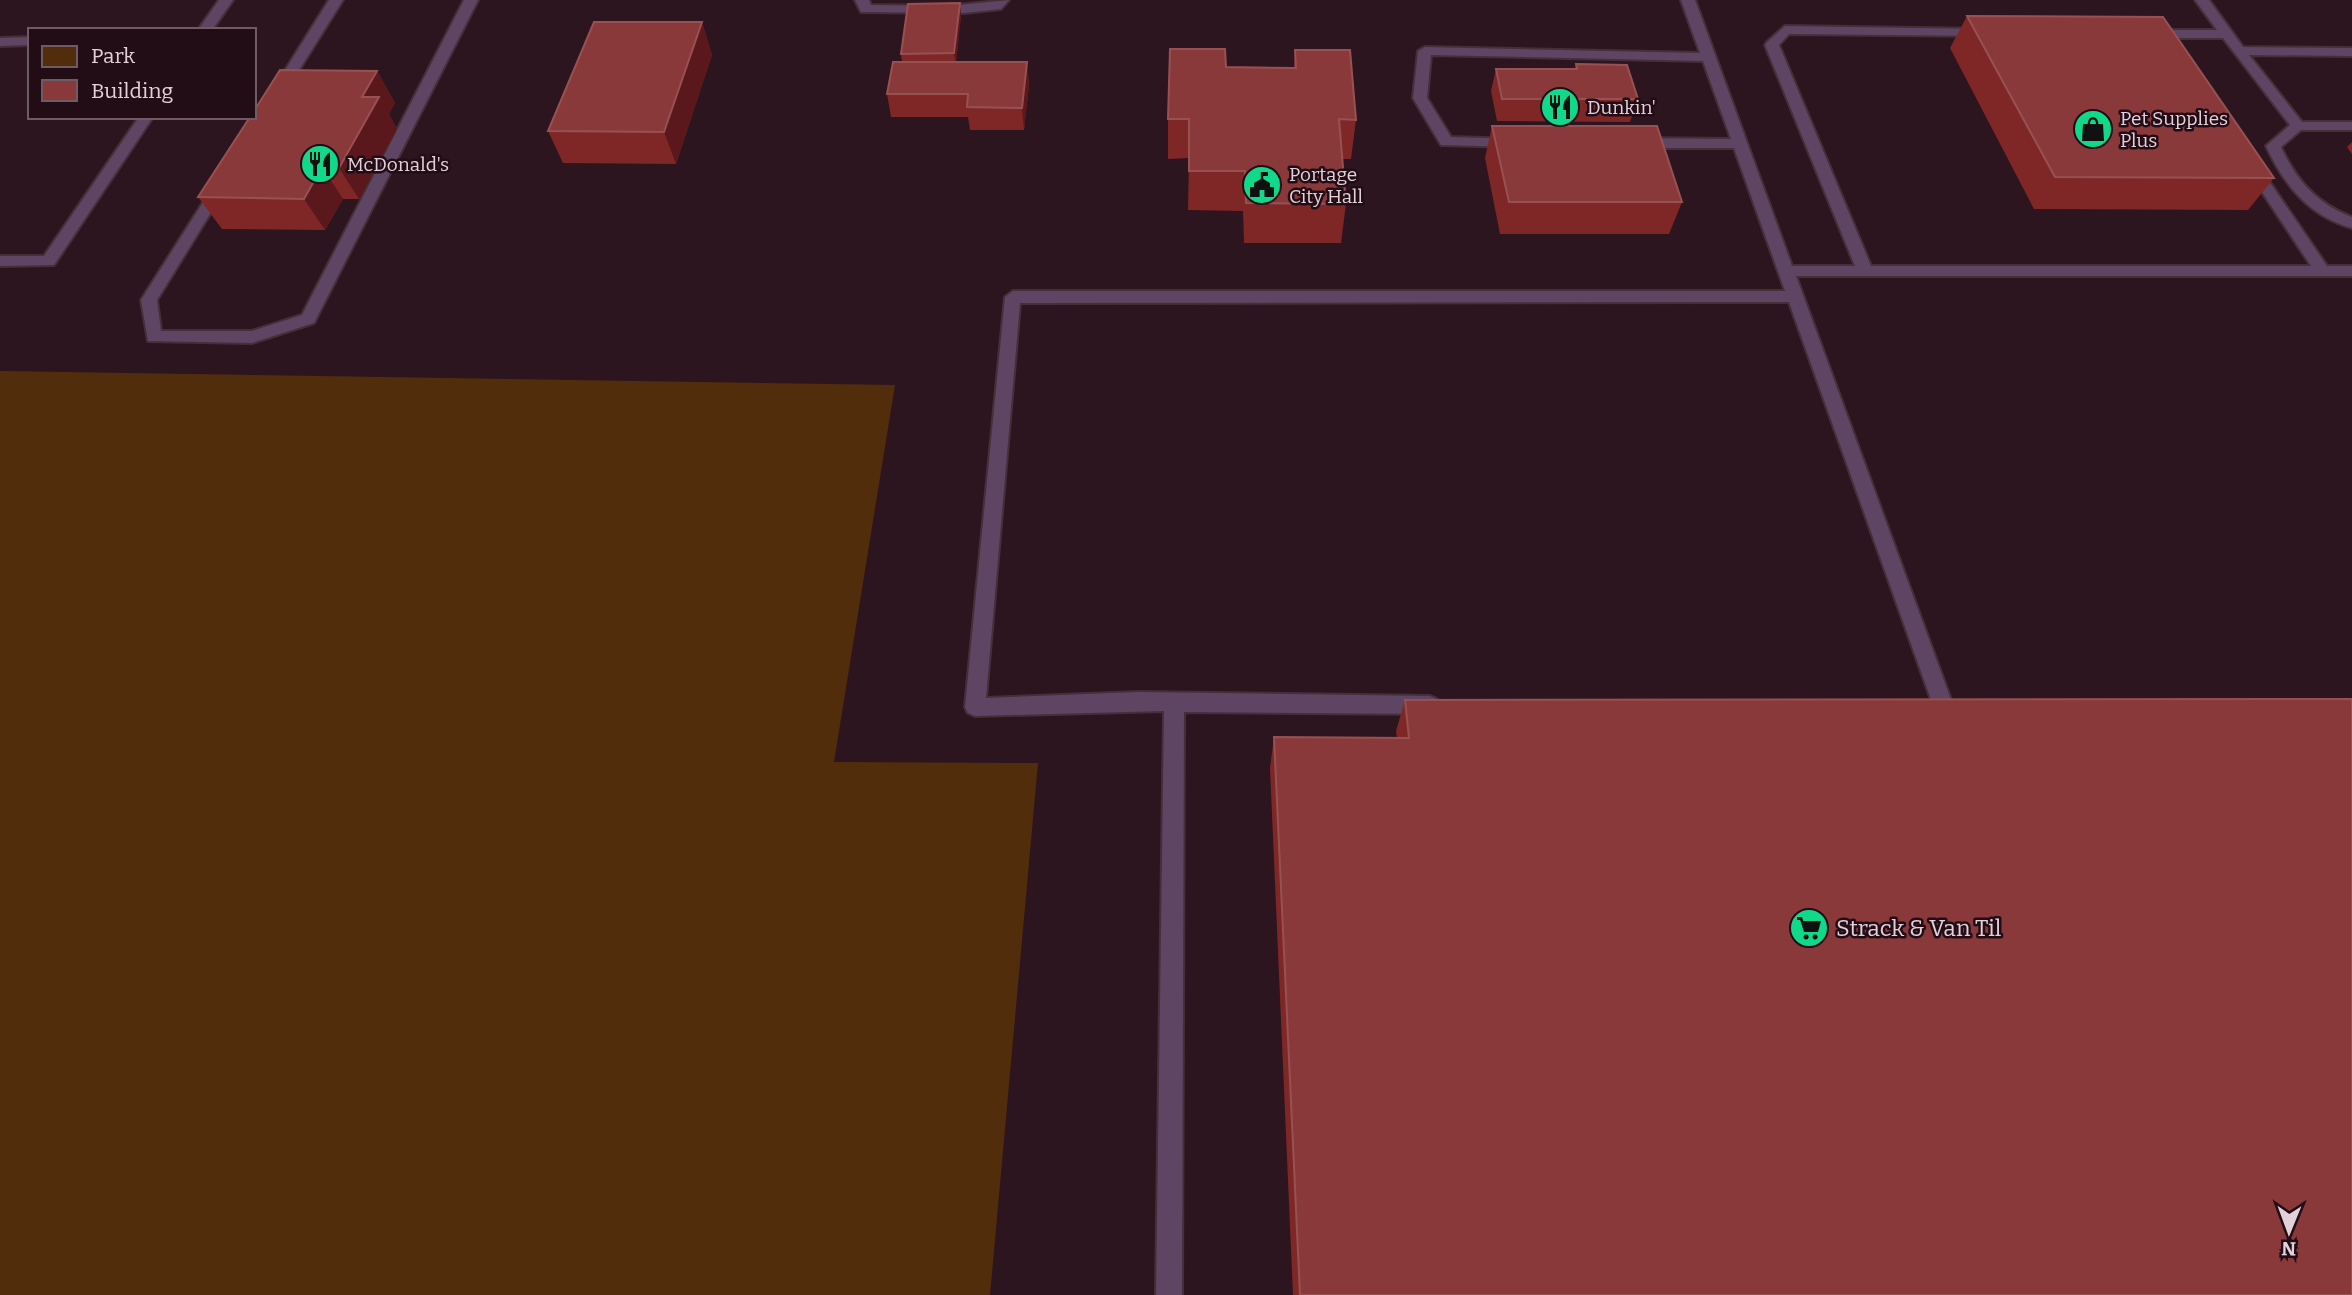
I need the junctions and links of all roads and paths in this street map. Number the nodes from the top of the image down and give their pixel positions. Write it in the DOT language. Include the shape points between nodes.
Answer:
graph roads {
  1 [pos="226,0"];
  2 [pos="336,0"];
  3 [pos="471,0"];
  4 [pos="863,0"];
  5 [pos="1002,0"];
  6 [pos="1688,0"];
  7 [pos="2202,0"];
  8 [pos="206,28"];
  9 [pos="1998,33"];
  10 [pos="2134,34"];
  11 [pos="2227,34"];
  12 [pos="0,41"];
  13 [pos="28,41"];
  14 [pos="2239,51"];
  15 [pos="2352,52"];
  16 [pos="1708,57"];
  17 [pos="270,106"];
  18 [pos="145,119"];
  19 [pos="2298,126"];
  20 [pos="2352,126"];
  21 [pos="1526,142"];
  22 [pos="1619,143"];
  23 [pos="1740,144"];
  24 [pos="2246,158"];
  25 [pos="227,175"];
  26 [pos="2352,223"];
  27 [pos="0,261"];
  28 [pos="1786,271"];
  29 [pos="1865,271"];
  30 [pos="2323,271"];
  31 [pos="2352,271"];
  32 [pos="1795,296"];
  33 [pos="1174,703"];
  34 [pos="1452,705"];
  35 [pos="1917,708"];
  36 [pos="1169,1295"];
  1 -- 8 [label="lane"];
  2 -- 17 [label="lane"];
  3 -- 25 [label="lane" via="308,319 252,337 153,337 149,300"];
  4 -- 5 [label="lane" via="866,9 885,10 968,10 996,6"];
  6 -- 16 [label="lane"];
  7 -- 11 [label="lane"];
  9 -- 29 [label="lane" via="1785,30 1772,45"];
  10 -- 11 [label="lane" via="2165,39"];
  11 -- 14 [label="lane"];
  12 -- 13 [label="lane"];
  14 -- 15 [label="lane"];
  14 -- 19 [label="lane"];
  16 -- 21 [label="lane" via="1425,51 1420,98 1446,142"];
  16 -- 23 [label="lane"];
  18 -- 27 [label="lane" via="48,261"];
  19 -- 20 [label="lane"];
  19 -- 26 [label="lane" via="2273,146 2282,167 2300,192 2327,215"];
  22 -- 23 [label="lane"];
  23 -- 28 [label="lane"];
  24 -- 30 [label="lane"];
  28 -- 29 [label="lane"];
  28 -- 32 [label="lane"];
  29 -- 30 [label="lane"];
  30 -- 31 [label="lane"];
  32 -- 33 [label="lane" via="1013,297 975,707"];
  32 -- 35 [label="lane" via="1951,708"];
  33 -- 34 [label="lane"];
  33 -- 36 [label="lane"];
}
